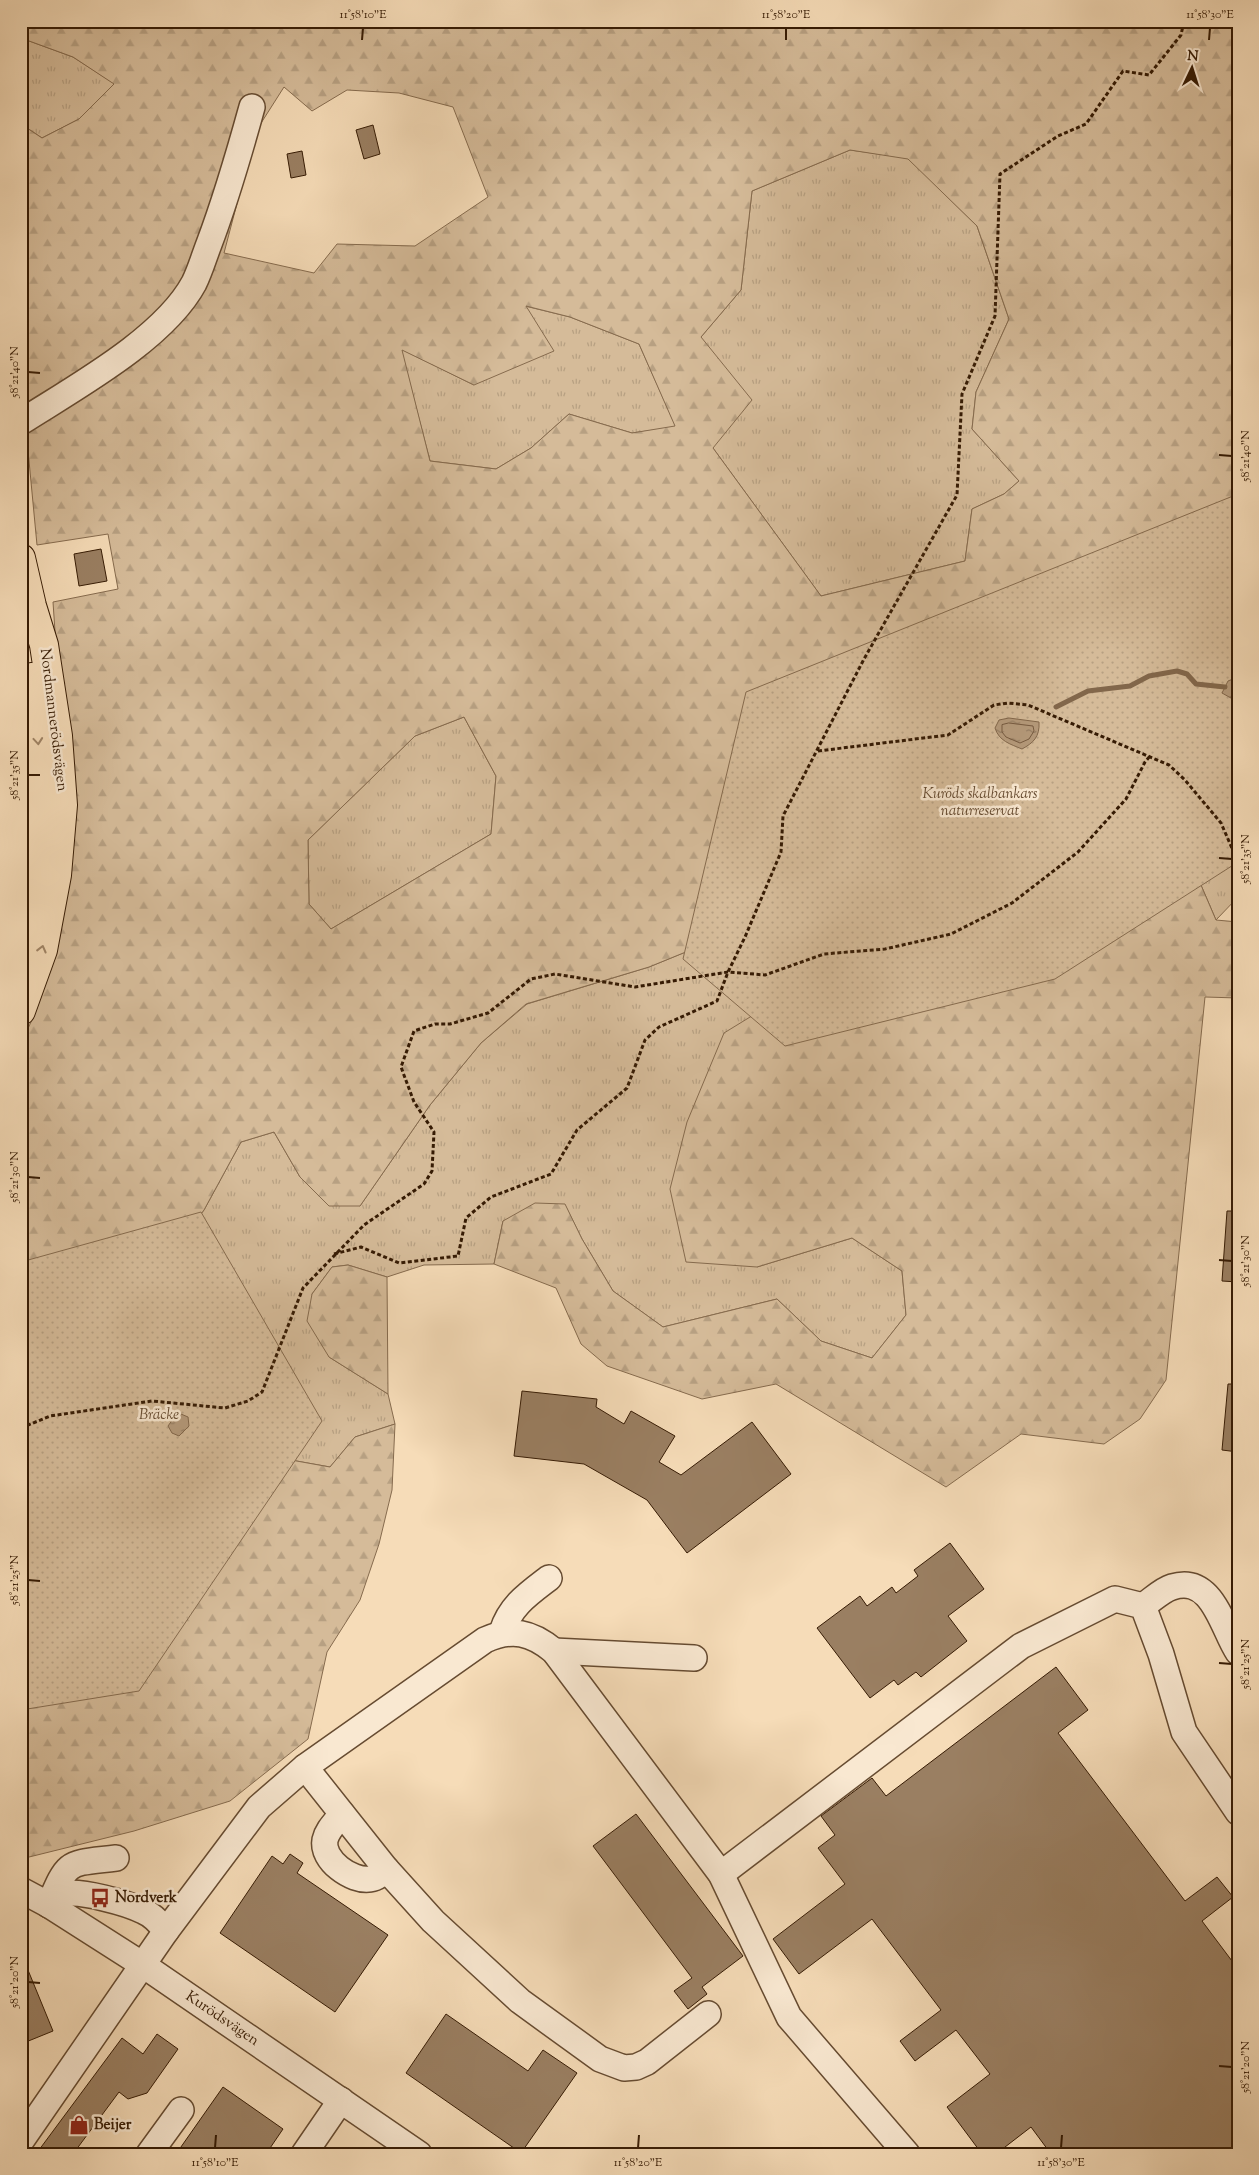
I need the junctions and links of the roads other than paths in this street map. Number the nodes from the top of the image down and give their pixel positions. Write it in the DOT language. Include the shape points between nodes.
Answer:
graph roads {
  1 [pos="252,107"];
  2 [pos="21,422"];
  3 [pos="21,558"];
  4 [pos="32,606"];
  5 [pos="21,947"];
  6 [pos="21,1011"];
  7 [pos="550,1578"];
  8 [pos="1142,1606"];
  9 [pos="502,1632"];
  10 [pos="554,1651"];
  11 [pos="1238,1652"];
  12 [pos="694,1658"];
  13 [pos="304,1767"];
  14 [pos="1238,1812"];
  15 [pos="342,1814"];
  16 [pos="116,1858"];
  17 [pos="386,1869"];
  18 [pos="721,1874"];
  19 [pos="21,1890"];
  20 [pos="49,1905"];
  21 [pos="166,1930"];
  22 [pos="143,1965"];
  23 [pos="708,2014"];
  24 [pos="341,2100"];
  25 [pos="181,2110"];
  26 [pos="24,2131"];
  27 [pos="149,2154"];
  28 [pos="304,2154"];
  29 [pos="419,2154"];
  30 [pos="907,2154"];
  1 -- 2 [label="street" via="226,200 194,283 175,310 152,333"];
  3 -- 4 [label="main road, Nordmannerödsvägen"];
  4 -- 5 [label="main road, Nordmannerödsvägen, one-way" via="29,644 42,794 41,850 30,917"];
  6 -- 4 [label="main road, Nordmannerödsvägen, one-way" via="43,950 57,875 63,805 58,736 44,645"];
  7 -- 9 [label="street" via="513,1608"];
  8 -- 11 [label="street" via="1171,1587 1197,1588 1218,1611"];
  8 -- 14 [label="street" via="1161,1654 1184,1732"];
  8 -- 18 [label="street" via="1115,1598 1021,1646"];
  9 -- 10 [label="street" via="539,1639"];
  9 -- 13 [label="street" via="485,1640"];
  10 -- 12 [label="street"];
  10 -- 18 [label="street"];
  13 -- 15 [label="street"];
  13 -- 21 [label="street" via="259,1807"];
  15 -- 17 [label="street"];
  15 -- 17 [label="street" via="325,1840 329,1857 352,1877 359,1879 372,1879"];
  16 -- 20 [label="street" via="73,1863 64,1871"];
  17 -- 23 [label="street" via="433,1921 520,2001 612,2065 624,2068 647,2062"];
  18 -- 30 [label="street" via="789,2017"];
  19 -- 20 [label="street, Kurödsvägen"];
  20 -- 21 [label="street" via="64,1894 94,1896 144,1911"];
  20 -- 22 [label="street, Kurödsvägen"];
  21 -- 22 [label="street"];
  22 -- 24 [label="street, Kurödsvägen"];
  22 -- 26 [label="street"];
  24 -- 28 [label="street"];
  24 -- 29 [label="street, Kurödsvägen"];
  25 -- 27 [label="street"];
}
